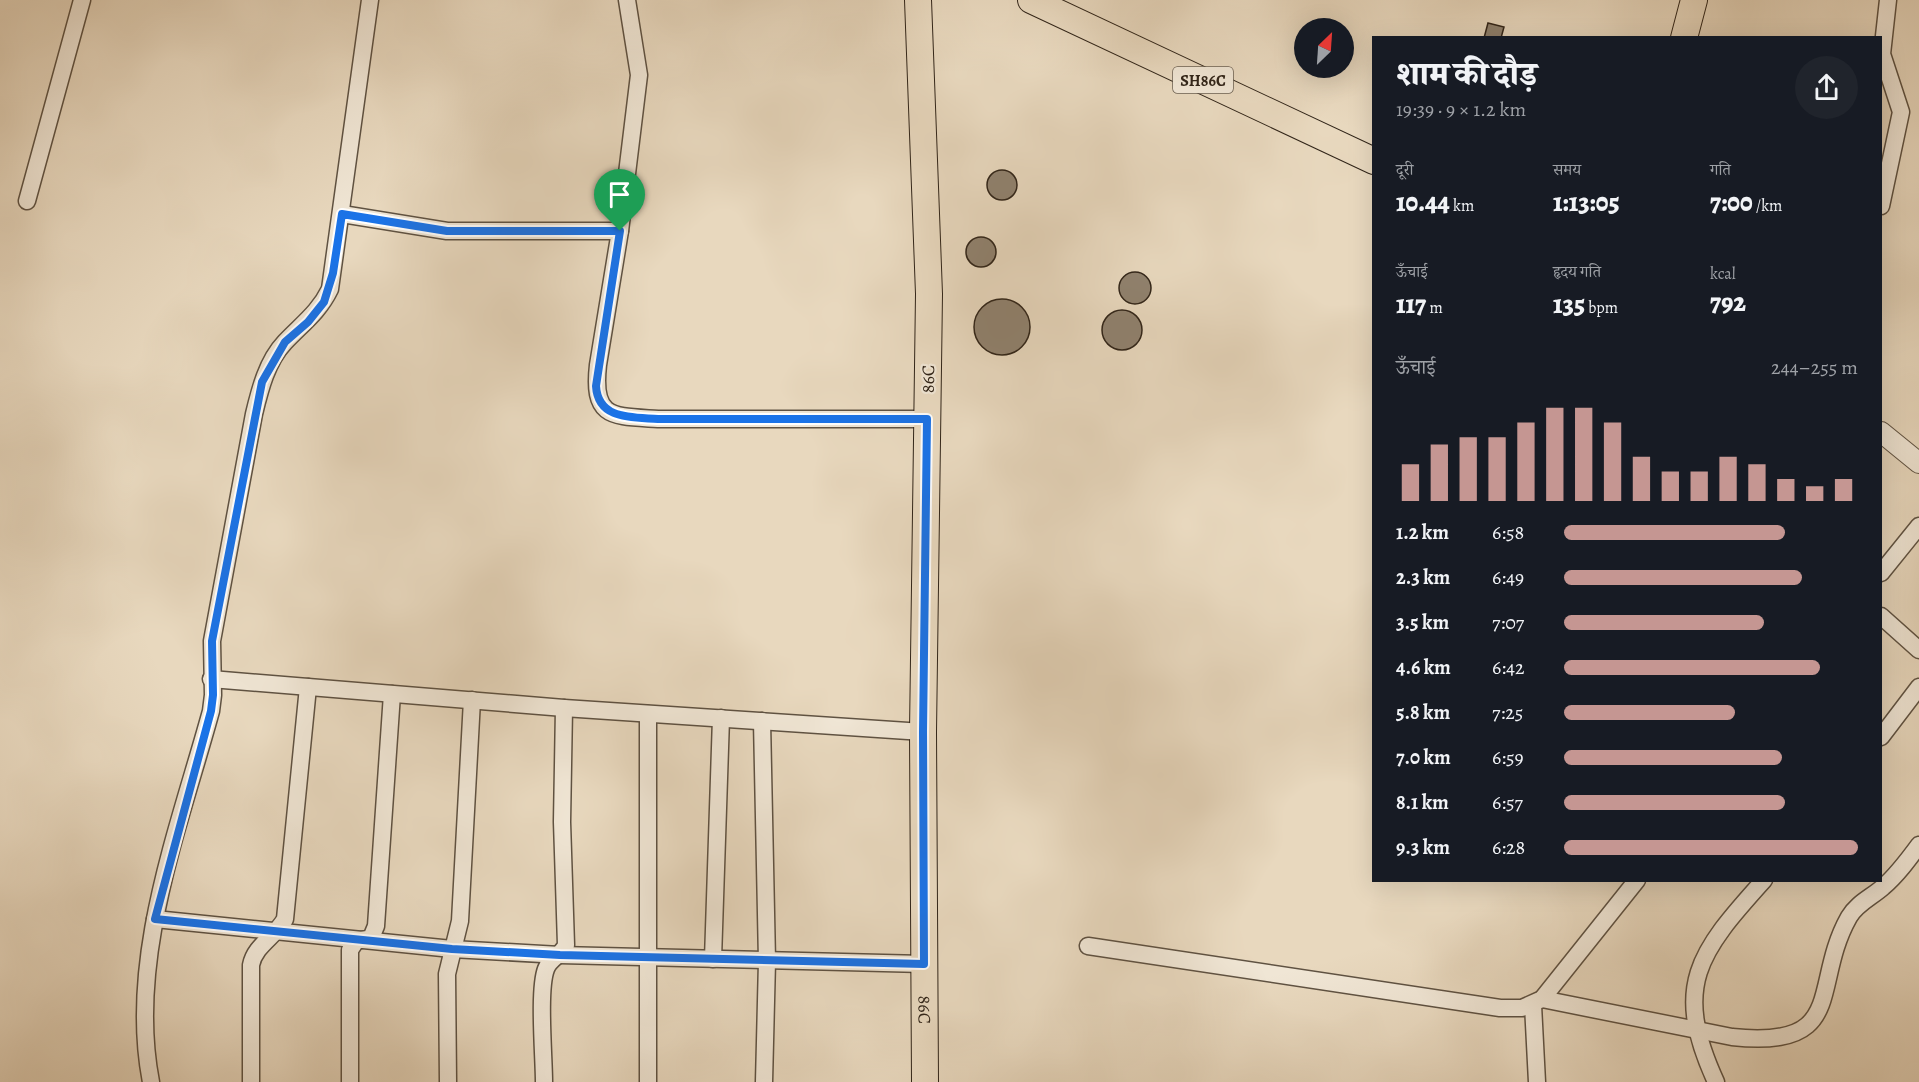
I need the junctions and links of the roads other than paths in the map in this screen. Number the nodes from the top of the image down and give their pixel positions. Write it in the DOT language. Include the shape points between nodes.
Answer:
graph roads {
  1 [pos="82,0"];
  2 [pos="370,0"];
  3 [pos="627,0"];
  4 [pos="918,0"];
  5 [pos="1031,0"];
  6 [pos="1694,0"];
  7 [pos="1888,0"];
  8 [pos="1685,36"];
  9 [pos="1882,54"];
  10 [pos="1882,54"];
  11 [pos="1372,160"];
  12 [pos="27,201"];
  13 [pos="1882,201"];
  14 [pos="342,214"];
  15 [pos="620,231"];
  16 [pos="927,419"];
  17 [pos="1882,433"];
  18 [pos="1919,463"];
  19 [pos="1919,526"];
  20 [pos="1882,572"];
  21 [pos="1882,617"];
  22 [pos="1919,650"];
  23 [pos="211,679"];
  24 [pos="308,687"];
  25 [pos="1919,687"];
  26 [pos="392,694"];
  27 [pos="472,700"];
  28 [pos="564,708"];
  29 [pos="648,714"];
  30 [pos="721,718"];
  31 [pos="762,721"];
  32 [pos="923,732"];
  33 [pos="1882,736"];
  34 [pos="1919,845"];
  35 [pos="1913,868"];
  36 [pos="1635,882"];
  37 [pos="1762,882"];
  38 [pos="155,919"];
  39 [pos="279,931"];
  40 [pos="367,939"];
  41 [pos="1088,946"];
  42 [pos="452,949"];
  43 [pos="560,955"];
  44 [pos="647,956"];
  45 [pos="713,959"];
  46 [pos="767,961"];
  47 [pos="924,964"];
  48 [pos="1537,1002"];
  49 [pos="1698,1030"];
  50 [pos="151,1082"];
  51 [pos="251,1082"];
  52 [pos="350,1082"];
  53 [pos="448,1082"];
  54 [pos="544,1082"];
  55 [pos="648,1082"];
  56 [pos="764,1082"];
  57 [pos="925,1082"];
  58 [pos="1537,1082"];
  59 [pos="1716,1082"];
  1 -- 12 [label="street"];
  2 -- 14 [label="street"];
  3 -- 15 [label="street" via="639,75"];
  4 -- 16 [label="main road, 86C" via="929,294"];
  5 -- 11 [label="main road, SH86C"];
  6 -- 8 [label="main road"];
  7 -- 9 [label="street"];
  10 -- 13 [label="street" via="1901,112"];
  14 -- 15 [label="street" via="447,231"];
  14 -- 23 [label="street" via="333,273 324,302 285,342 262,382 212,641"];
  15 -- 16 [label="street" via="596,386 596,396 616,416"];
  16 -- 32 [label="main road, 86C"];
  17 -- 18 [label="street"];
  19 -- 20 [label="street"];
  21 -- 22 [label="street"];
  23 -- 24 [label="street"];
  23 -- 38 [label="street" via="211,711"];
  24 -- 26 [label="street"];
  24 -- 39 [label="street" via="285,919"];
  25 -- 33 [label="street"];
  26 -- 27 [label="street"];
  26 -- 40 [label="street" via="376,926"];
  27 -- 28 [label="street"];
  27 -- 42 [label="street" via="460,921"];
  28 -- 29 [label="street"];
  28 -- 43 [label="street" via="566,945"];
  29 -- 30 [label="street"];
  29 -- 44 [label="street"];
  30 -- 31 [label="street"];
  30 -- 45 [label="street"];
  31 -- 32 [label="street"];
  31 -- 46 [label="street"];
  32 -- 47 [label="main road, 86C"];
  34 -- 35 [label="street"];
  35 -- 49 [label="street" via="1850,915 1838,942 1822,1007 1809,1023 1792,1035 1776,1038 1756,1039"];
  36 -- 48 [label="street"];
  37 -- 49 [label="street" via="1713,941 1702,961 1694,984"];
  38 -- 39 [label="street"];
  38 -- 50 [label="street" via="144,1010"];
  39 -- 40 [label="street"];
  39 -- 51 [label="street" via="262,944 251,965"];
  40 -- 42 [label="street"];
  40 -- 52 [label="street" via="356,941 350,950"];
  41 -- 48 [label="street" via="1500,1008 1522,1008"];
  42 -- 43 [label="street"];
  42 -- 53 [label="street" via="447,974"];
  43 -- 44 [label="street"];
  43 -- 54 [label="street" via="549,962 543,979"];
  44 -- 45 [label="street"];
  44 -- 55 [label="street"];
  45 -- 46 [label="street"];
  46 -- 47 [label="street"];
  46 -- 56 [label="street"];
  47 -- 57 [label="main road, 86C"];
  48 -- 49 [label="street"];
  48 -- 58 [label="street"];
  49 -- 59 [label="street"];
}
